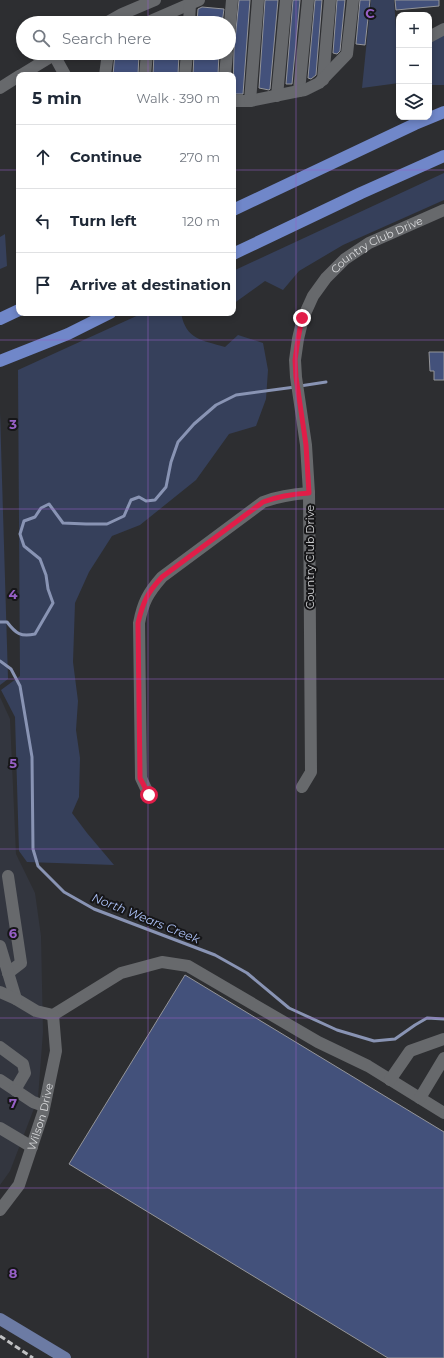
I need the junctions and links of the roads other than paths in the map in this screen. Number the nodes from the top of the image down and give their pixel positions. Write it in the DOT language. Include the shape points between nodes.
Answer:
graph roads {
  1 [pos="155,0"];
  2 [pos="232,0"];
  3 [pos="258,0"];
  4 [pos="286,0"];
  5 [pos="308,0"];
  6 [pos="330,0"];
  7 [pos="353,0"];
  8 [pos="195,2"];
  9 [pos="118,16"];
  10 [pos="162,16"];
  11 [pos="191,16"];
  12 [pos="231,16"];
  13 [pos="444,30"];
  14 [pos="432,36"];
  15 [pos="45,60"];
  16 [pos="58,60"];
  17 [pos="107,60"];
  18 [pos="146,60"];
  19 [pos="186,60"];
  20 [pos="226,60"];
  21 [pos="26,72"];
  22 [pos="64,72"];
  23 [pos="105,72"];
  24 [pos="145,72"];
  25 [pos="185,72"];
  26 [pos="225,72"];
  27 [pos="16,78"];
  28 [pos="323,80"];
  29 [pos="0,88"];
  30 [pos="299,92"];
  31 [pos="277,96"];
  32 [pos="236,101"];
  33 [pos="250,101"];
  34 [pos="444,112"];
  35 [pos="444,156"];
  36 [pos="236,209"];
  37 [pos="444,210"];
  38 [pos="236,253"];
  39 [pos="16,312"];
  40 [pos="104,316"];
  41 [pos="0,320"];
  42 [pos="0,361"];
  43 [pos="309,493"];
  44 [pos="302,787"];
  45 [pos="149,795"];
  46 [pos="8,876"];
  47 [pos="0,946"];
  48 [pos="8,973"];
  49 [pos="0,992"];
  50 [pos="16,999"];
  51 [pos="53,1016"];
  52 [pos="444,1039"];
  53 [pos="0,1047"];
  54 [pos="444,1058"];
  55 [pos="0,1080"];
  56 [pos="390,1080"];
  57 [pos="15,1090"];
  58 [pos="420,1098"];
  59 [pos="44,1106"];
  60 [pos="444,1113"];
  61 [pos="0,1128"];
  62 [pos="32,1147"];
  63 [pos="0,1210"];
  64 [pos="0,1319"];
  65 [pos="65,1358"];
  1 -- 9 [label="street"];
  2 -- 12 [label="street"];
  3 -- 33 [label="street"];
  4 -- 31 [label="street"];
  5 -- 30 [label="street"];
  6 -- 28 [label="street"];
  7 -- 28 [label="street" via="347,54"];
  8 -- 10 [label="street"];
  8 -- 11 [label="street"];
  13 -- 14 [label="street"];
  15 -- 21 [label="street"];
  16 -- 22 [label="street"];
  17 -- 23 [label="street"];
  18 -- 24 [label="street"];
  19 -- 25 [label="street"];
  20 -- 26 [label="street"];
  27 -- 29 [label="street"];
  28 -- 30 [label="street"];
  30 -- 31 [label="street"];
  31 -- 33 [label="street"];
  32 -- 33 [label="street"];
  34 -- 36 [label="highway"];
  35 -- 38 [label="highway"];
  37 -- 43 [label="street, Country Club Drive" via="368,243 345,259 326,278 302,318 295,360 306,445"];
  39 -- 41 [label="highway"];
  40 -- 42 [label="highway" via="68,334"];
  43 -- 44 [label="street, Country Club Drive" via="311,772"];
  43 -- 45 [label="street" via="292,494 263,502 162,577 150,590 142,605 138,623 140,778"];
  46 -- 48 [label="street" via="21,963"];
  47 -- 48 [label="street"];
  48 -- 50 [label="street"];
  49 -- 50 [label="street"];
  50 -- 51 [label="street" via="36,1011"];
  51 -- 56 [label="street" via="121,973 162,962 188,966 318,1042 368,1066"];
  51 -- 59 [label="street, Wilson Drive" via="56,1051"];
  52 -- 56 [label="street" via="410,1051"];
  53 -- 57 [label="street" via="23,1064 25,1073"];
  54 -- 58 [label="street"];
  55 -- 57 [label="street"];
  56 -- 58 [label="street"];
  57 -- 59 [label="street"];
  58 -- 60 [label="street"];
  59 -- 62 [label="street, Wilson Drive"];
  61 -- 62 [label="street"];
  62 -- 63 [label="street, Wilson Drive" via="19,1185"];
  64 -- 65 [label="main road"];
}
